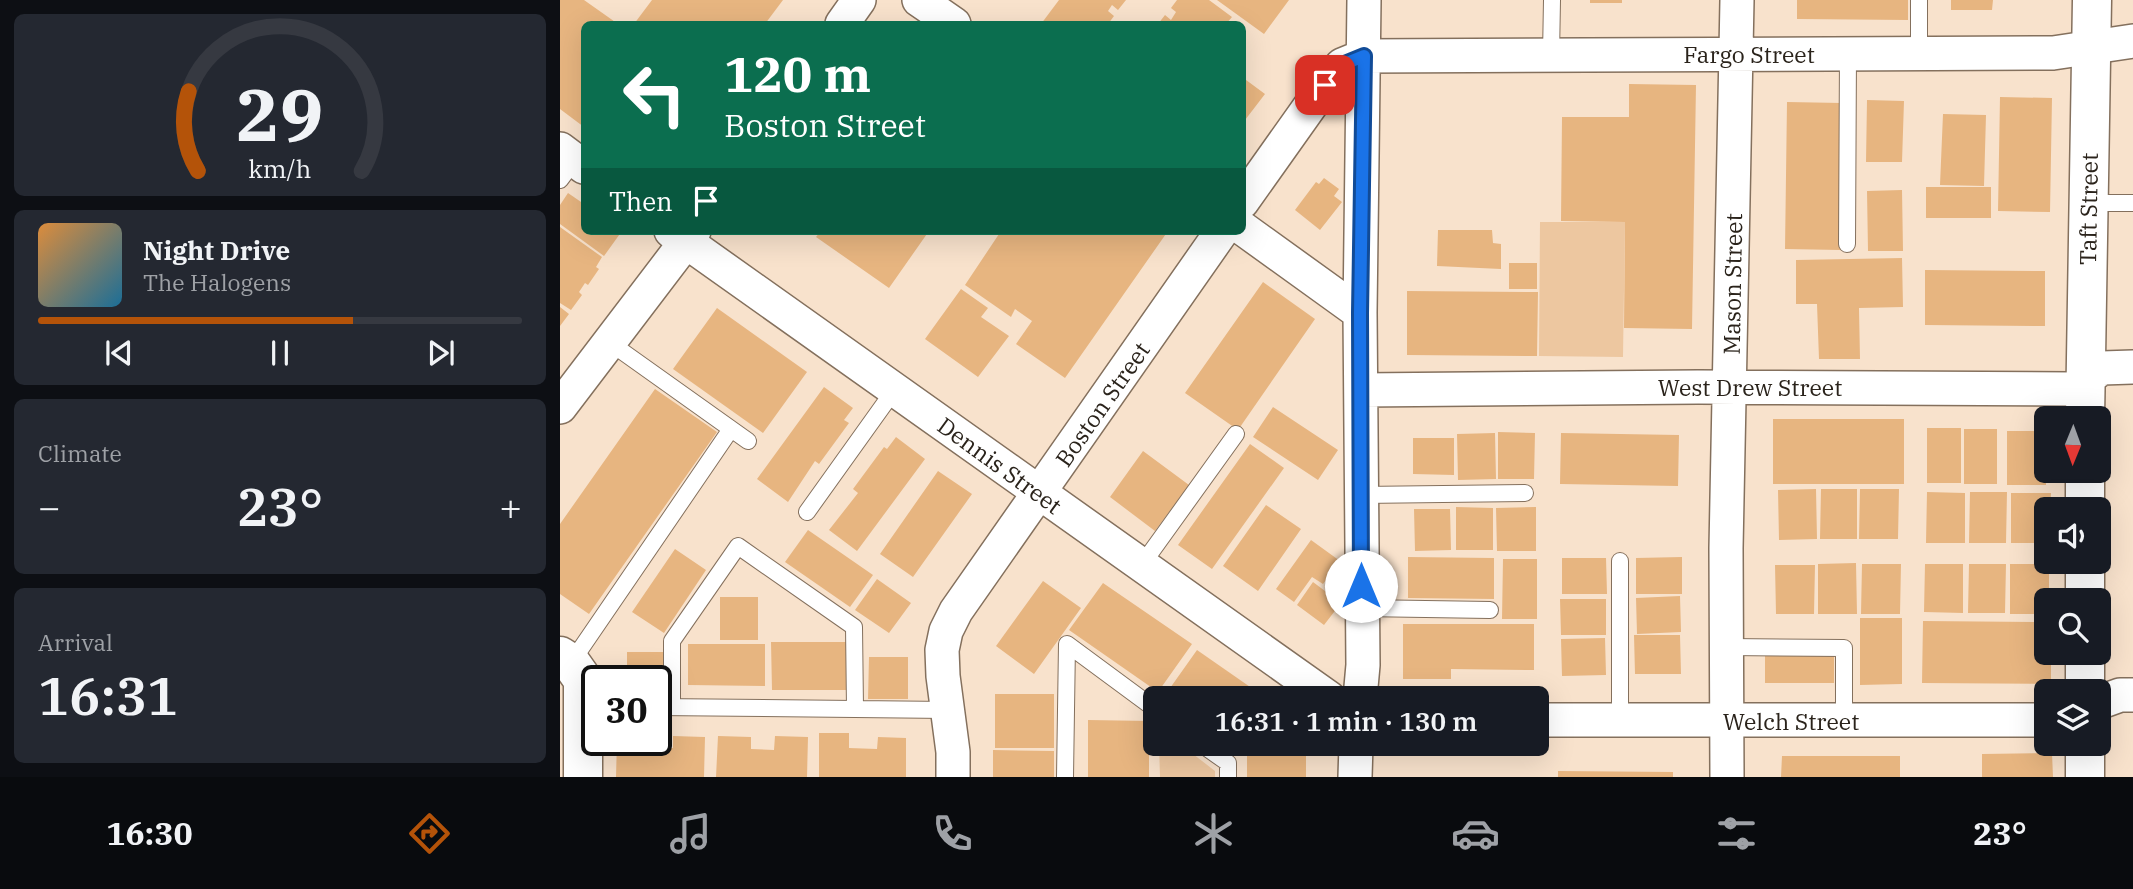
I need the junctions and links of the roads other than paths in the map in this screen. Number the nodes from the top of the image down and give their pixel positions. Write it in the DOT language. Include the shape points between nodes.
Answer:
graph roads {
  1 [pos="859,0"];
  2 [pos="919,0"];
  3 [pos="1364,0"];
  4 [pos="1552,0"];
  5 [pos="1737,0"];
  6 [pos="1919,0"];
  7 [pos="2092,0"];
  8 [pos="844,21"];
  9 [pos="950,21"];
  10 [pos="2133,41"];
  11 [pos="2091,46"];
  12 [pos="1848,53"];
  13 [pos="1919,53"];
  14 [pos="1737,54"];
  15 [pos="1551,55"];
  16 [pos="1364,56"];
  17 [pos="1246,196"];
  18 [pos="2088,203"];
  19 [pos="2133,203"];
  20 [pos="1246,231"];
  21 [pos="683,235"];
  22 [pos="685,235"];
  23 [pos="1219,235"];
  24 [pos="1847,244"];
  25 [pos="1360,313"];
  26 [pos="609,342"];
  27 [pos="2133,368"];
  28 [pos="2085,377"];
  29 [pos="1729,387"];
  30 [pos="895,389"];
  31 [pos="1361,390"];
  32 [pos="2085,406"];
  33 [pos="560,407"];
  34 [pos="731,429"];
  35 [pos="1236,434"];
  36 [pos="748,441"];
  37 [pos="1040,493"];
  38 [pos="1525,493"];
  39 [pos="1361,495"];
  40 [pos="807,512"];
  41 [pos="1620,561"];
  42 [pos="1141,566"];
  43 [pos="1361,608"];
  44 [pos="1490,610"];
  45 [pos="1727,647"];
  46 [pos="668,665"];
  47 [pos="579,684"];
  48 [pos="1312,686"];
  49 [pos="1361,686"];
  50 [pos="2133,695"];
  51 [pos="2111,698"];
  52 [pos="1143,700"];
  53 [pos="672,707"];
  54 [pos="855,708"];
  55 [pos="948,710"];
  56 [pos="1549,720"];
  57 [pos="1620,720"];
  58 [pos="1727,720"];
  59 [pos="2034,720"];
  60 [pos="1844,721"];
  61 [pos="1217,756"];
  62 [pos="1356,756"];
  63 [pos="2085,756"];
  64 [pos="583,777"];
  65 [pos="953,777"];
  66 [pos="1065,777"];
  67 [pos="1228,777"];
  68 [pos="1355,777"];
  69 [pos="1727,777"];
  70 [pos="2085,777"];
  1 -- 8 [label="street"];
  2 -- 9 [label="street"];
  3 -- 16 [label="street"];
  4 -- 15 [label="lane"];
  5 -- 14 [label="street, Mason Street"];
  6 -- 13 [label="lane"];
  7 -- 11 [label="street, Taft Street"];
  10 -- 11 [label="street, Fargo Street"];
  11 -- 13 [label="street, Fargo Street" via="2053,53"];
  11 -- 18 [label="street, Taft Street"];
  12 -- 13 [label="street, Fargo Street"];
  12 -- 14 [label="street, Fargo Street"];
  12 -- 24 [label="lane"];
  14 -- 15 [label="street, Fargo Street"];
  14 -- 29 [label="street, Mason Street"];
  15 -- 16 [label="street, Fargo Street"];
  16 -- 17 [label="street" via="1342,65 1325,85"];
  16 -- 25 [label="street"];
  18 -- 19 [label="lane"];
  18 -- 28 [label="street, Taft Street"];
  20 -- 25 [label="street"];
  21 -- 26 [label="street"];
  22 -- 30 [label="street, Dennis Street"];
  23 -- 37 [label="street, Boston Street"];
  25 -- 31 [label="street"];
  26 -- 33 [label="street"];
  26 -- 34 [label="lane"];
  27 -- 28 [label="street, West Drew Street" via="2102,368"];
  28 -- 29 [label="street, West Drew Street" via="2072,389"];
  28 -- 32 [label="street, Taft Street"];
  29 -- 31 [label="street, West Drew Street"];
  29 -- 45 [label="street, Mason Street"];
  30 -- 37 [label="street, Dennis Street"];
  30 -- 40 [label="lane"];
  31 -- 39 [label="street"];
  34 -- 36 [label="lane"];
  34 -- 47 [label="lane"];
  35 -- 42 [label="lane"];
  37 -- 42 [label="street, Dennis Street"];
  37 -- 55 [label="street, Boston Street" via="946,632 942,650"];
  38 -- 39 [label="lane"];
  39 -- 43 [label="street"];
  41 -- 57 [label="lane"];
  42 -- 48 [label="street, Dennis Street"];
  43 -- 44 [label="lane"];
  43 -- 49 [label="street"];
  45 -- 58 [label="street, Mason Street"];
  45 -- 60 [label="lane" via="1844,648"];
  46 -- 54 [label="lane" via="671,641 738,546 854,628"];
  47 -- 64 [label="street"];
  50 -- 51 [label="street"];
  52 -- 66 [label="lane" via="1067,644"];
  53 -- 54 [label="lane"];
  54 -- 55 [label="lane"];
  55 -- 65 [label="street"];
  56 -- 57 [label="street, Welch Street"];
  57 -- 58 [label="street, Welch Street"];
  58 -- 60 [label="street, Welch Street"];
  58 -- 69 [label="street, Mason Street"];
  59 -- 60 [label="street, Welch Street"];
  61 -- 67 [label="lane" via="1228,764"];
  62 -- 68 [label="street"];
  63 -- 70 [label="street"];
}
